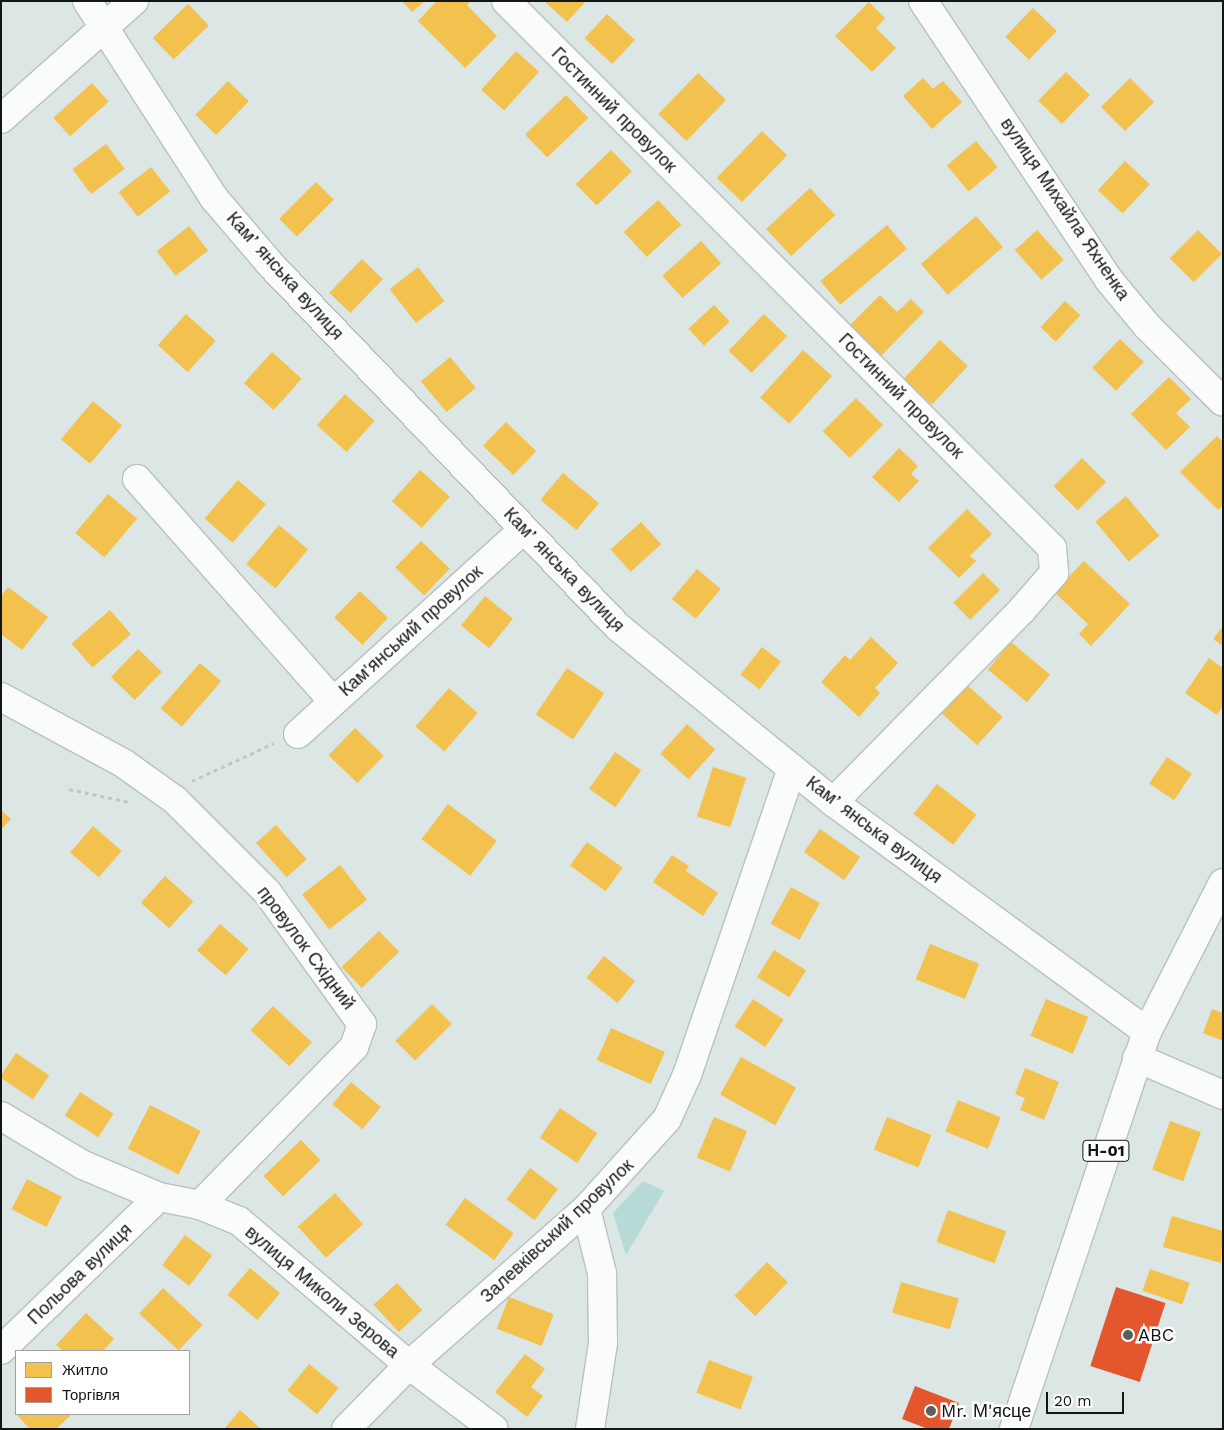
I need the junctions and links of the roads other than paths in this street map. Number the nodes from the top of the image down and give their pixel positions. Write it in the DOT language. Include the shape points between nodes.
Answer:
graph roads {
  1 [pos="87,1"];
  2 [pos="134,1"];
  3 [pos="506,1"];
  4 [pos="923,1"];
  5 [pos="104,30"];
  6 [pos="1,119"];
  7 [pos="1223,402"];
  8 [pos="137,479"];
  9 [pos="524,529"];
  10 [pos="1,696"];
  11 [pos="333,701"];
  12 [pos="298,734"];
  13 [pos="792,769"];
  14 [pos="833,802"];
  15 [pos="1223,883"];
  16 [pos="1147,1032"];
  17 [pos="1137,1058"];
  18 [pos="1223,1095"];
  19 [pos="1,1116"];
  20 [pos="158,1197"];
  21 [pos="200,1205"];
  22 [pos="586,1210"];
  23 [pos="1,1350"];
  24 [pos="409,1365"];
  25 [pos="346,1429"];
  26 [pos="494,1429"];
  27 [pos="590,1429"];
  28 [pos="1014,1429"];
  1 -- 5 [label="street, Камʼянська вулиця"];
  2 -- 5 [label="street"];
  3 -- 14 [label="street, Гостинний провулок" via="1052,548 1054,573"];
  4 -- 7 [label="street, вулиця Михайла Яхненка" via="1109,280 1147,326"];
  5 -- 6 [label="street"];
  5 -- 9 [label="street, Камʼянська вулиця" via="214,198 271,265"];
  8 -- 11 [label="street"];
  9 -- 11 [label="street, Кам'янський провулок"];
  9 -- 13 [label="street, Камʼянська вулиця" via="618,627"];
  10 -- 21 [label="street, провулок Східний" via="123,763 176,800 268,892 362,1024 354,1047"];
  11 -- 12 [label="street, Кам'янський провулок"];
  13 -- 14 [label="street, Камʼянська вулиця"];
  13 -- 22 [label="street, Залевківський провулок" via="675,1101 638,1155"];
  14 -- 16 [label="street, Камʼянська вулиця"];
  15 -- 16 [label="street, Н-01"];
  16 -- 17 [label="street, Н-01"];
  17 -- 18 [label="street"];
  17 -- 28 [label="street, Н-01"];
  19 -- 20 [label="street, вулиця Миколи Зерова" via="83,1165"];
  20 -- 21 [label="street, вулиця Миколи Зерова"];
  20 -- 23 [label="street, Польова вулиця"];
  21 -- 24 [label="street, вулиця Миколи Зерова" via="238,1222"];
  22 -- 24 [label="street, Залевківський провулок"];
  22 -- 27 [label="street" via="602,1273 603,1342"];
  24 -- 25 [label="street, Залевківський провулок"];
  24 -- 26 [label="street, вулиця Миколи Зерова"];
}
